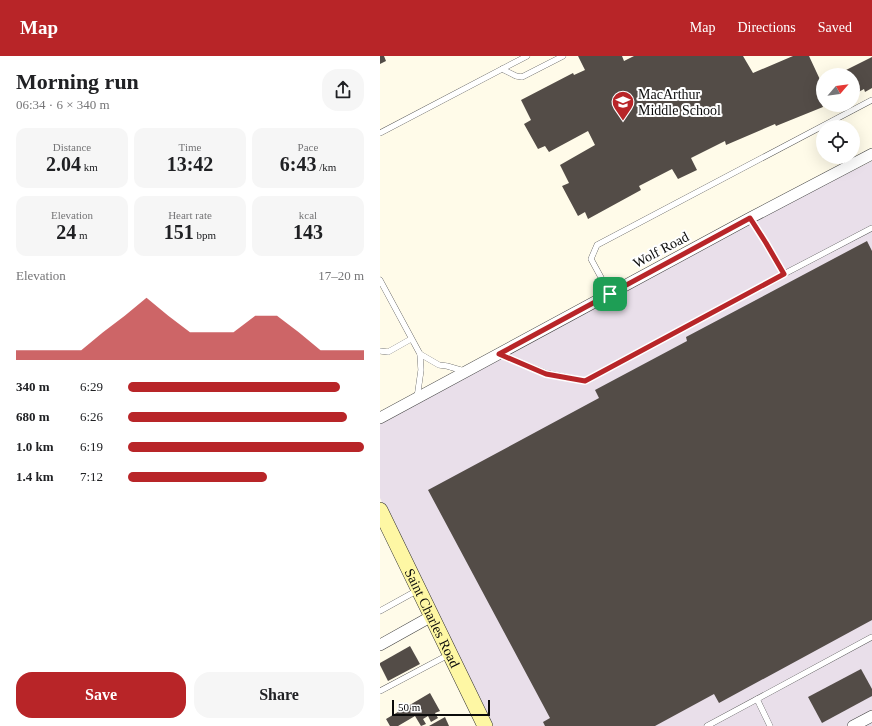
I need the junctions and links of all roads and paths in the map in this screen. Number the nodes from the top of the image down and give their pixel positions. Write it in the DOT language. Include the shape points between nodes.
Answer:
graph roads {
  1 [pos="527,56"];
  2 [pos="564,56"];
  3 [pos="502,70"];
  4 [pos="872,100"];
  5 [pos="380,133"];
  6 [pos="872,154"];
  7 [pos="750,218"];
  8 [pos="872,228"];
  9 [pos="784,274"];
  10 [pos="380,280"];
  11 [pos="610,294"];
  12 [pos="411,339"];
  13 [pos="380,351"];
  14 [pos="420,354"];
  15 [pos="499,354"];
  16 [pos="466,372"];
  17 [pos="417,398"];
  18 [pos="380,418"];
  19 [pos="380,510"];
  20 [pos="419,589"];
  21 [pos="380,611"];
  22 [pos="432,616"];
  23 [pos="872,636"];
  24 [pos="380,645"];
  25 [pos="450,654"];
  26 [pos="380,691"];
  27 [pos="757,699"];
  28 [pos="867,721"];
  29 [pos="485,726"];
  30 [pos="707,726"];
  31 [pos="770,726"];
  32 [pos="853,726"];
  1 -- 3 [label="lane"];
  2 -- 3 [label="lane" via="522,77"];
  3 -- 5 [label="lane"];
  4 -- 11 [label="lane" via="597,245 591,259"];
  6 -- 7 [label="street, Wolf Road"];
  7 -- 9 [label="lane"];
  7 -- 11 [label="street, Wolf Road"];
  8 -- 9 [label="lane"];
  9 -- 15 [label="lane" via="585,381 546,374"];
  10 -- 12 [label="lane"];
  11 -- 15 [label="street, Wolf Road"];
  12 -- 13 [label="lane" via="388,352"];
  12 -- 14 [label="lane"];
  14 -- 16 [label="lane" via="439,365"];
  14 -- 17 [label="lane" via="421,370"];
  15 -- 16 [label="street, Wolf Road"];
  16 -- 17 [label="street, Wolf Road"];
  17 -- 18 [label="street, Wolf Road"];
  19 -- 20 [label="main road, Saint Charles Road"];
  20 -- 21 [label="lane"];
  20 -- 22 [label="main road, Saint Charles Road"];
  22 -- 24 [label="street"];
  22 -- 25 [label="main road, Saint Charles Road"];
  23 -- 27 [label="lane"];
  25 -- 26 [label="lane"];
  25 -- 29 [label="main road, Saint Charles Road"];
  27 -- 30 [label="lane"];
  27 -- 31 [label="lane"];
  28 -- 32 [label="street"];
}
